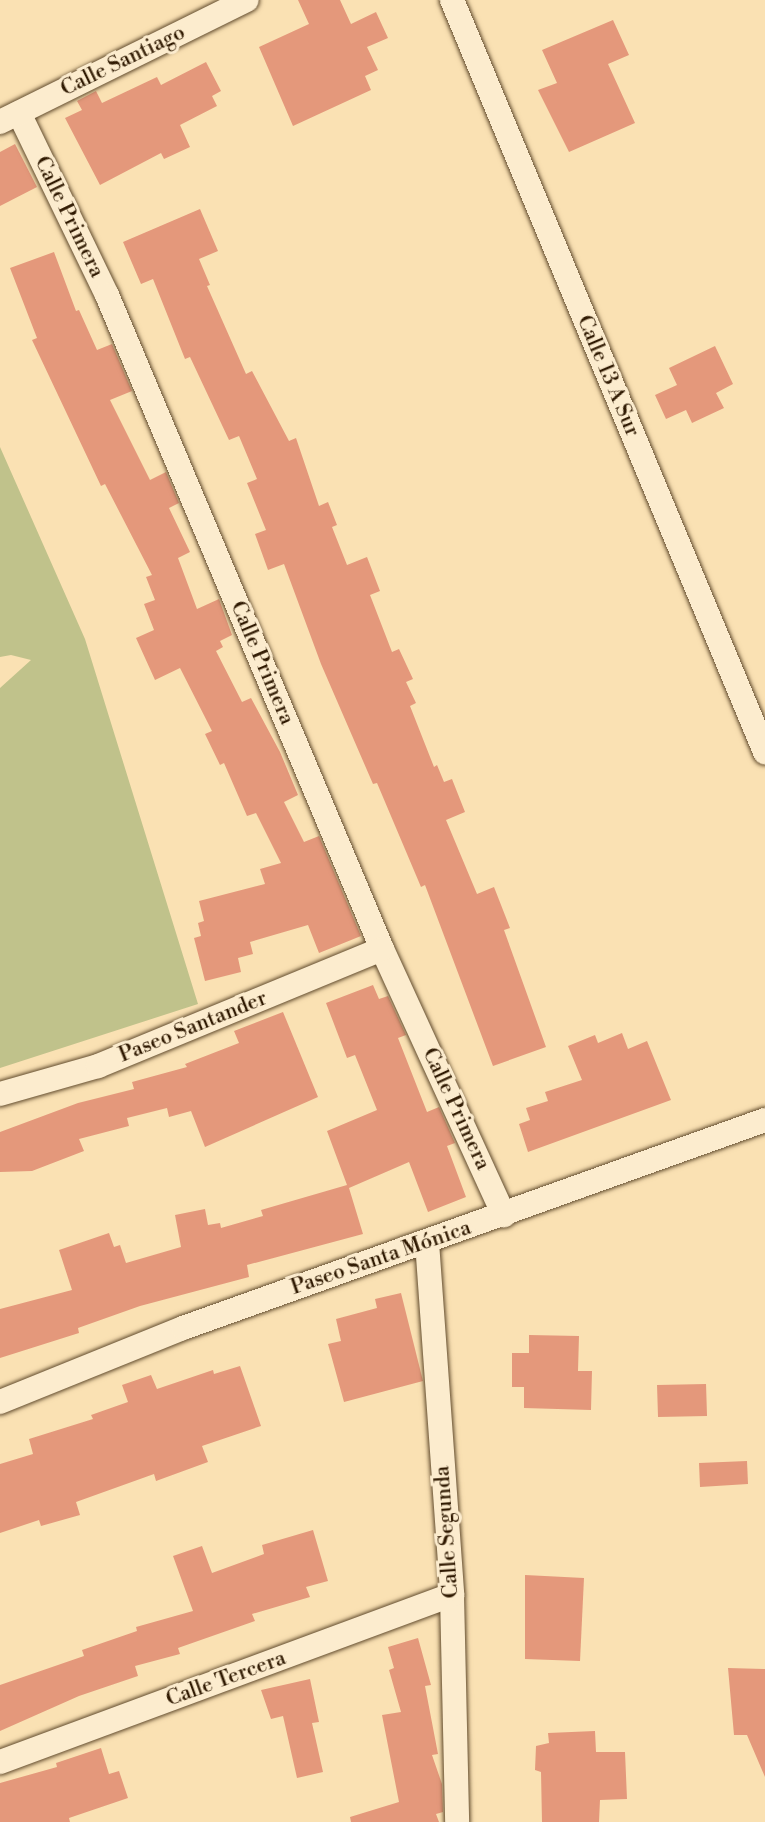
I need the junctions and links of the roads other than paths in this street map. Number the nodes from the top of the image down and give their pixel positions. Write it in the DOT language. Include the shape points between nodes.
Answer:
graph roads {
  1 [pos="247,0"];
  2 [pos="452,0"];
  3 [pos="9,118"];
  4 [pos="765,752"];
  5 [pos="382,949"];
  6 [pos="0,1094"];
  7 [pos="765,1120"];
  8 [pos="504,1215"];
  9 [pos="427,1242"];
  10 [pos="0,1402"];
  11 [pos="452,1595"];
  12 [pos="0,1762"];
  13 [pos="457,1822"];
  1 -- 3 [label="street, Calle Santiago"];
  2 -- 4 [label="street, Calle 13 A Sur"];
  3 -- 5 [label="street, Calle Primera" via="107,295"];
  5 -- 6 [label="street, Paseo Santander" via="98,1066"];
  5 -- 8 [label="street, Calle Primera"];
  7 -- 8 [label="street, Paseo Santa Mónica"];
  8 -- 9 [label="street, Paseo Santa Mónica"];
  9 -- 10 [label="street, Paseo Santa Mónica" via="183,1328"];
  9 -- 11 [label="street, Calle Segunda"];
  11 -- 12 [label="street, Calle Tercera"];
  11 -- 13 [label="street, Calle Segunda"];
}
